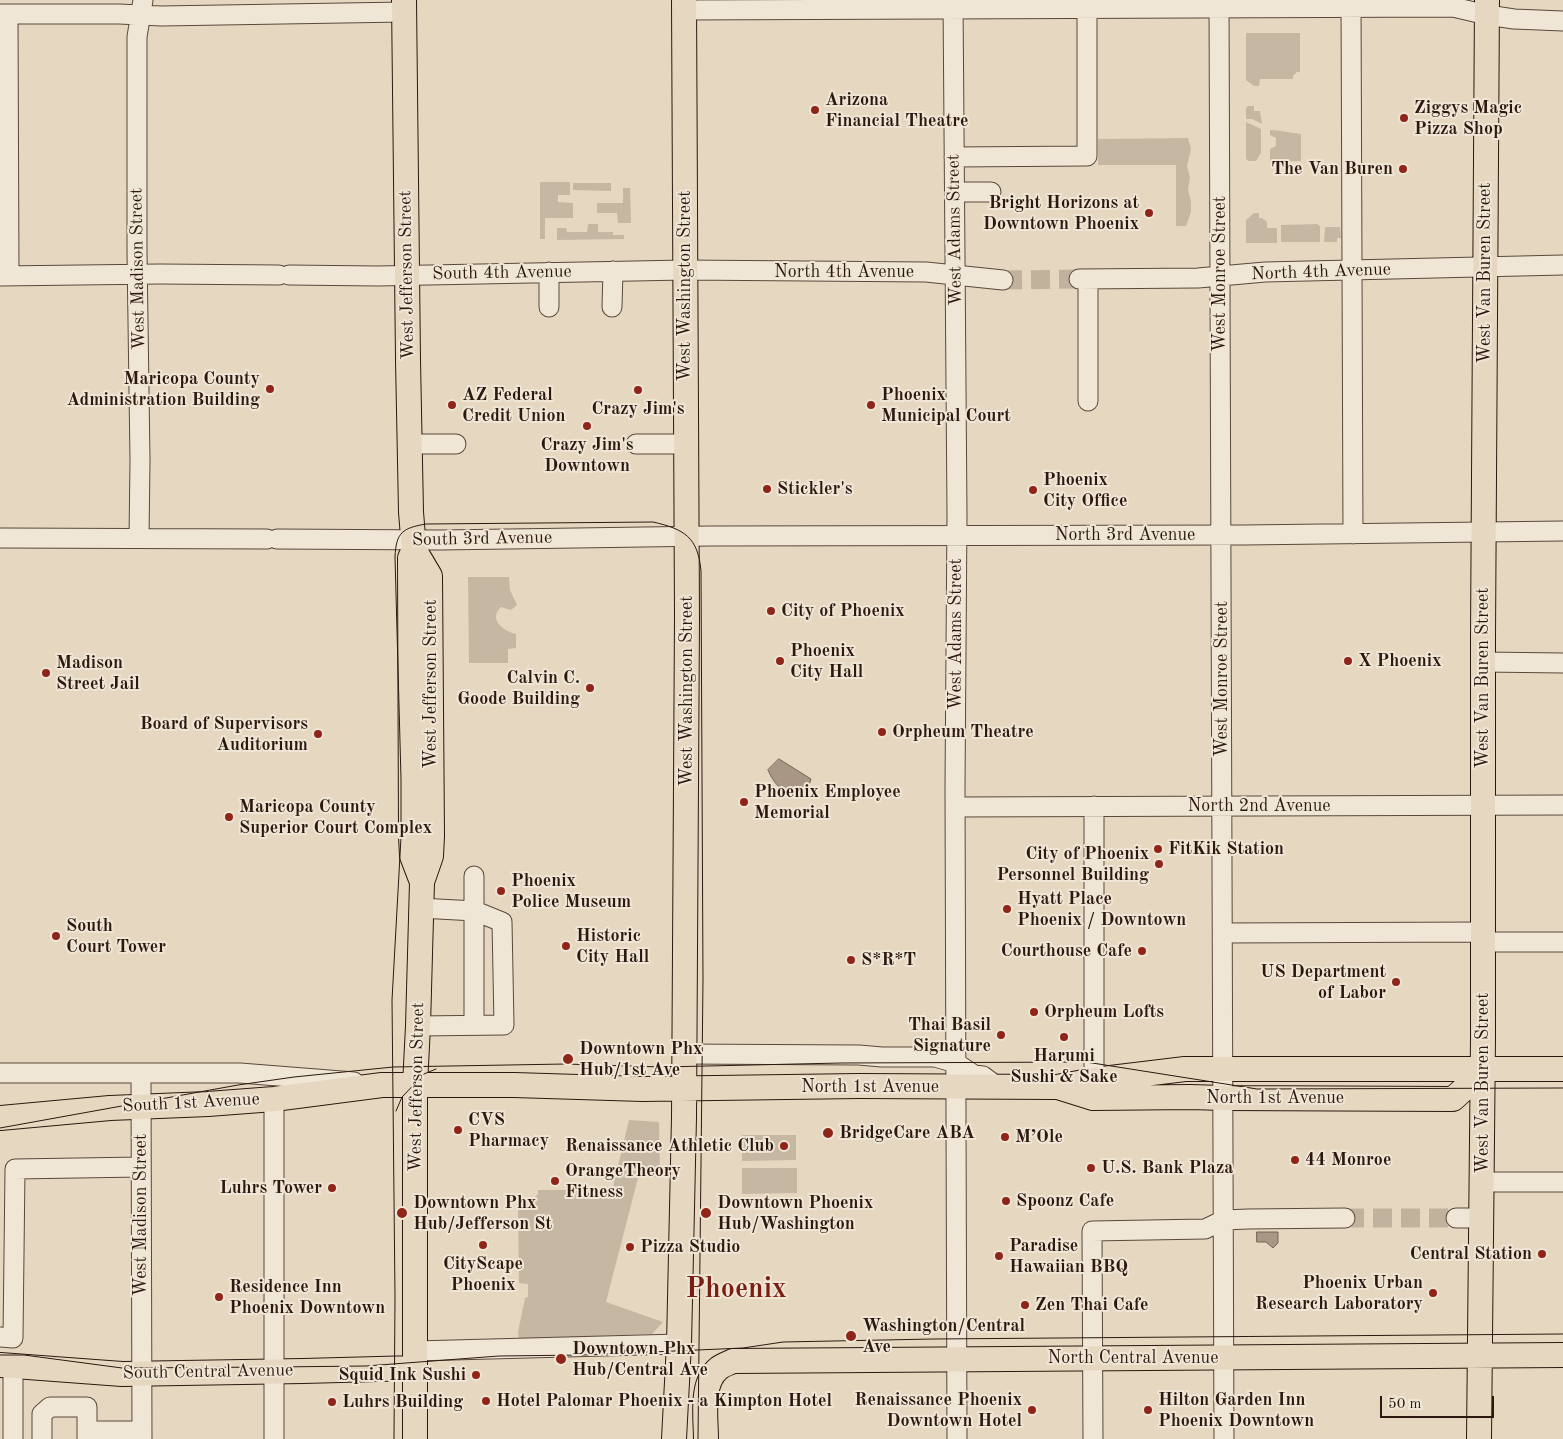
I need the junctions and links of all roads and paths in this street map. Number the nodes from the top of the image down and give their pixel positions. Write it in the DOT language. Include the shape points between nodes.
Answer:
graph roads {
  1 [pos="953,4"];
  2 [pos="1087,4"];
  3 [pos="1219,4"];
  4 [pos="1351,4"];
  5 [pos="684,5"];
  6 [pos="404,6"];
  7 [pos="142,8"];
  8 [pos="1487,8"];
  9 [pos="4,14"];
  10 [pos="1563,21"];
  11 [pos="954,157"];
  12 [pos="955,192"];
  13 [pos="991,192"];
  14 [pos="1563,265"];
  15 [pos="1485,266"];
  16 [pos="685,270"];
  17 [pos="1352,270"];
  18 [pos="613,271"];
  19 [pos="543,272"];
  20 [pos="138,274"];
  21 [pos="407,275"];
  22 [pos="4,276"];
  23 [pos="955,276"];
  24 [pos="1220,277"];
  25 [pos="1003,280"];
  26 [pos="543,307"];
  27 [pos="612,307"];
  28 [pos="1088,402"];
  29 [pos="410,444"];
  30 [pos="456,444"];
  31 [pos="636,444"];
  32 [pos="686,444"];
  33 [pos="1483,531"];
  34 [pos="1563,531"];
  35 [pos="1353,534"];
  36 [pos="957,535"];
  37 [pos="1221,535"];
  38 [pos="687,537"];
  39 [pos="0,538"];
  40 [pos="139,538"];
  41 [pos="413,544"];
  42 [pos="1483,662"];
  43 [pos="1563,662"];
  44 [pos="1483,805"];
  45 [pos="1563,805"];
  46 [pos="1094,806"];
  47 [pos="1222,806"];
  48 [pos="955,807"];
  49 [pos="474,876"];
  50 [pos="420,908"];
  51 [pos="474,911"];
  52 [pos="1223,933"];
  53 [pos="1483,937"];
  54 [pos="1563,942"];
  55 [pos="474,1025"];
  56 [pos="418,1026"];
  57 [pos="684,1054"];
  58 [pos="956,1062"];
  59 [pos="1223,1068"];
  60 [pos="1483,1069"];
  61 [pos="1563,1069"];
  62 [pos="0,1073"];
  63 [pos="141,1074"];
  64 [pos="1094,1080"];
  65 [pos="382,1084"];
  66 [pos="415,1085"];
  67 [pos="996,1086"];
  68 [pos="957,1087"];
  69 [pos="1057,1087"];
  70 [pos="684,1088"];
  71 [pos="1223,1098"];
  72 [pos="274,1099"];
  73 [pos="141,1106"];
  74 [pos="0,1118"];
  75 [pos="141,1167"];
  76 [pos="1482,1182"];
  77 [pos="1563,1182"];
  78 [pos="1345,1218"];
  79 [pos="1456,1218"];
  80 [pos="1481,1218"];
  81 [pos="1224,1220"];
  82 [pos="0,1337"];
  83 [pos="679,1344"];
  84 [pos="1563,1355"];
  85 [pos="1480,1356"];
  86 [pos="1093,1358"];
  87 [pos="1224,1358"];
  88 [pos="415,1359"];
  89 [pos="957,1359"];
  90 [pos="142,1364"];
  91 [pos="274,1367"];
  92 [pos="6,1374"];
  93 [pos="87,1435"];
  94 [pos="142,1435"];
  95 [pos="13,1439"];
  96 [pos="42,1439"];
  97 [pos="274,1439"];
  98 [pos="415,1439"];
  99 [pos="674,1439"];
  100 [pos="706,1439"];
  101 [pos="957,1439"];
  102 [pos="1092,1439"];
  103 [pos="1224,1439"];
  104 [pos="1479,1439"];
  1 -- 2 [label="street"];
  1 -- 5 [label="street"];
  1 -- 11 [label="street, West Adams Street"];
  2 -- 3 [label="street"];
  2 -- 11 [label="street" via="1087,156"];
  3 -- 4 [label="street"];
  3 -- 24 [label="street, West Monroe Street"];
  4 -- 8 [label="street"];
  4 -- 17 [label="street"];
  5 -- 16 [label="main road, West Washington Street"];
  6 -- 7 [label="street"];
  6 -- 21 [label="main road, West Jefferson Street"];
  7 -- 9 [label="street"];
  7 -- 20 [label="street, West Madison Street" via="136,38"];
  8 -- 10 [label="street" via="1514,20"];
  8 -- 15 [label="main road, West Van Buren Street"];
  9 -- 22 [label="street"];
  11 -- 12 [label="street, West Adams Street"];
  12 -- 13 [label="street"];
  12 -- 23 [label="street, West Adams Street"];
  14 -- 15 [label="street, North 4th Avenue"];
  15 -- 17 [label="street, North 4th Avenue"];
  15 -- 33 [label="main road, West Van Buren Street"];
  16 -- 18 [label="street, South 4th Avenue"];
  16 -- 23 [label="street, North 4th Avenue" via="926,272"];
  16 -- 32 [label="main road, West Washington Street"];
  17 -- 24 [label="street, North 4th Avenue" via="1265,272"];
  17 -- 35 [label="street"];
  18 -- 19 [label="street, South 4th Avenue"];
  18 -- 27 [label="street"];
  19 -- 21 [label="street, South 4th Avenue"];
  19 -- 26 [label="street"];
  20 -- 21 [label="street, South 4th Avenue"];
  20 -- 22 [label="street, South 4th Avenue"];
  20 -- 40 [label="street, West Madison Street"];
  21 -- 29 [label="main road, West Jefferson Street"];
  23 -- 25 [label="street, North 4th Avenue"];
  23 -- 36 [label="street, West Adams Street"];
  24 -- 28 [label="street, North 4th Avenue" via="1083,279"];
  24 -- 37 [label="street, West Monroe Street"];
  29 -- 30 [label="street"];
  29 -- 41 [label="main road, West Jefferson Street"];
  31 -- 32 [label="street"];
  32 -- 38 [label="main road, West Washington Street"];
  33 -- 34 [label="street, North 3rd Avenue"];
  33 -- 35 [label="street, North 3rd Avenue"];
  33 -- 42 [label="main road, West Van Buren Street"];
  35 -- 37 [label="street, North 3rd Avenue"];
  36 -- 37 [label="street, North 3rd Avenue"];
  36 -- 38 [label="street, North 3rd Avenue"];
  36 -- 48 [label="street, West Adams Street"];
  37 -- 47 [label="street, West Monroe Street"];
  38 -- 41 [label="street, South 3rd Avenue"];
  38 -- 57 [label="main road, West Washington Street"];
  39 -- 40 [label="street, South 3rd Avenue"];
  40 -- 41 [label="street, South 3rd Avenue"];
  41 -- 50 [label="main road, West Jefferson Street" via="409,623 411,836 412,856 422,882"];
  42 -- 43 [label="street"];
  42 -- 44 [label="main road, West Van Buren Street"];
  44 -- 45 [label="street, North 2nd Avenue"];
  44 -- 47 [label="street, North 2nd Avenue"];
  44 -- 53 [label="main road, West Van Buren Street"];
  46 -- 47 [label="street, North 2nd Avenue"];
  46 -- 48 [label="street, North 2nd Avenue"];
  46 -- 64 [label="street"];
  47 -- 52 [label="street, West Monroe Street"];
  48 -- 58 [label="street, West Adams Street"];
  49 -- 51 [label="street"];
  50 -- 51 [label="street"];
  50 -- 56 [label="main road, West Jefferson Street"];
  51 -- 55 [label="street"];
  51 -- 55 [label="street" via="502,922 504,1024"];
  52 -- 53 [label="street"];
  52 -- 59 [label="street, West Monroe Street"];
  53 -- 54 [label="street"];
  53 -- 60 [label="main road, West Van Buren Street"];
  55 -- 56 [label="street"];
  56 -- 66 [label="main road, West Jefferson Street"];
  57 -- 58 [label="street" via="935,1057"];
  57 -- 70 [label="main road, West Washington Street"];
  58 -- 67 [label="street"];
  58 -- 68 [label="street, West Adams Street"];
  59 -- 60 [label="main road, North 1st Avenue"];
  59 -- 64 [label="main road, North 1st Avenue" via="1185,1069"];
  59 -- 71 [label="street, West Monroe Street"];
  60 -- 61 [label="main road, North 1st Avenue"];
  60 -- 71 [label="main road, North 1st Avenue" via="1453,1099"];
  60 -- 76 [label="main road, West Van Buren Street"];
  62 -- 63 [label="street, South 1st Avenue"];
  63 -- 65 [label="street, South 1st Avenue" via="240,1073"];
  63 -- 73 [label="street, West Madison Street"];
  64 -- 69 [label="main road, North 1st Avenue"];
  65 -- 66 [label="main road, South 1st Avenue"];
  65 -- 72 [label="main road, South 1st Avenue"];
  66 -- 70 [label="main road, South 1st Avenue"];
  66 -- 88 [label="main road, West Jefferson Street"];
  67 -- 68 [label="main road, North 1st Avenue"];
  67 -- 69 [label="main road, North 1st Avenue"];
  68 -- 70 [label="main road, North 1st Avenue"];
  68 -- 89 [label="street, West Adams Street"];
  69 -- 71 [label="main road, North 1st Avenue" via="1093,1098"];
  70 -- 83 [label="main road, West Washington Street"];
  71 -- 81 [label="street, West Monroe Street"];
  72 -- 73 [label="main road, South 1st Avenue"];
  72 -- 91 [label="street"];
  73 -- 74 [label="main road, South 1st Avenue"];
  73 -- 75 [label="street, West Madison Street"];
  75 -- 82 [label="street" via="15,1170 13,1338"];
  75 -- 90 [label="street, West Madison Street"];
  76 -- 77 [label="street"];
  76 -- 80 [label="main road, West Van Buren Street"];
  78 -- 81 [label="street"];
  79 -- 80 [label="street"];
  80 -- 85 [label="main road, West Van Buren Street"];
  81 -- 86 [label="street" via="1205,1229 1092,1230"];
  81 -- 87 [label="street, West Monroe Street"];
  83 -- 88 [label="street" via="450,1350"];
  83 -- 99 [label="main road, West Washington Street"];
  84 -- 85 [label="main road, North Central Avenue"];
  85 -- 87 [label="main road, North Central Avenue"];
  85 -- 104 [label="main road, West Van Buren Street"];
  86 -- 87 [label="main road, North Central Avenue"];
  86 -- 89 [label="main road, North Central Avenue"];
  86 -- 102 [label="street"];
  87 -- 103 [label="street, West Monroe Street"];
  88 -- 91 [label="main road, South Central Avenue"];
  88 -- 98 [label="main road, West Jefferson Street"];
  89 -- 100 [label="main road, North Central Avenue" via="733,1361 721,1366 709,1380"];
  89 -- 101 [label="street, West Adams Street"];
  90 -- 91 [label="main road, South Central Avenue"];
  90 -- 92 [label="main road, South Central Avenue" via="122,1374"];
  90 -- 94 [label="street, West Madison Street"];
  91 -- 97 [label="street"];
  92 -- 95 [label="street"];
  93 -- 94 [label="street"];
  93 -- 96 [label="street" via="87,1407 50,1407 42,1414"];
}
